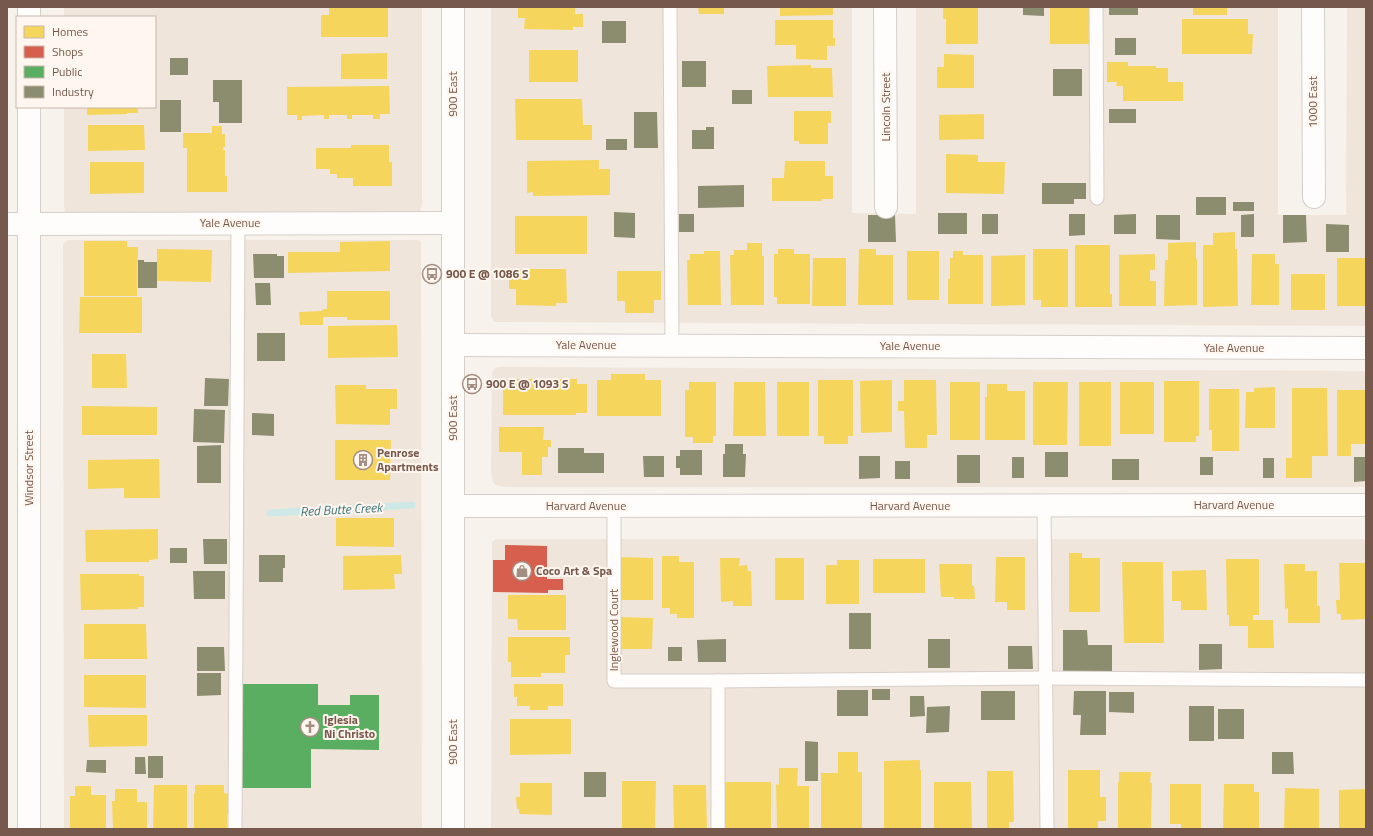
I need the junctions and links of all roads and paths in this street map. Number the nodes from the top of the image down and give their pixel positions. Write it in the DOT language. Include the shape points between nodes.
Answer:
graph roads {
  1 [pos="453,7"];
  2 [pos="670,7"];
  3 [pos="885,7"];
  4 [pos="1096,7"];
  5 [pos="1313,7"];
  6 [pos="29,108"];
  7 [pos="1314,197"];
  8 [pos="1097,198"];
  9 [pos="886,207"];
  10 [pos="238,223"];
  11 [pos="453,223"];
  12 [pos="7,224"];
  13 [pos="29,224"];
  14 [pos="453,345"];
  15 [pos="672,346"];
  16 [pos="1366,348"];
  17 [pos="1366,505"];
  18 [pos="453,506"];
  19 [pos="614,506"];
  20 [pos="1044,506"];
  21 [pos="1046,678"];
  22 [pos="1366,680"];
  23 [pos="718,681"];
  24 [pos="29,829"];
  25 [pos="235,829"];
  26 [pos="453,829"];
  27 [pos="718,829"];
  28 [pos="1047,829"];
  1 -- 11 [label="street, 900 East"];
  2 -- 15 [label="lane"];
  3 -- 9 [label="street, Lincoln Street"];
  4 -- 8 [label="lane"];
  5 -- 7 [label="street, 1000 East"];
  6 -- 13 [label="street, Windsor Street"];
  10 -- 11 [label="street, Yale Avenue"];
  10 -- 13 [label="street, Yale Avenue"];
  10 -- 25 [label="lane"];
  11 -- 14 [label="street, 900 East"];
  12 -- 13 [label="street, Yale Avenue"];
  13 -- 24 [label="street, Windsor Street"];
  14 -- 15 [label="street, Yale Avenue"];
  14 -- 18 [label="street, 900 East"];
  15 -- 16 [label="street, Yale Avenue"];
  17 -- 20 [label="street, Harvard Avenue"];
  18 -- 19 [label="street, Harvard Avenue"];
  18 -- 26 [label="street, 900 East"];
  19 -- 20 [label="street, Harvard Avenue"];
  19 -- 23 [label="lane, Inglewood Court" via="614,681"];
  20 -- 21 [label="lane"];
  21 -- 22 [label="lane"];
  21 -- 23 [label="lane"];
  21 -- 28 [label="lane"];
  23 -- 27 [label="lane"];
}
